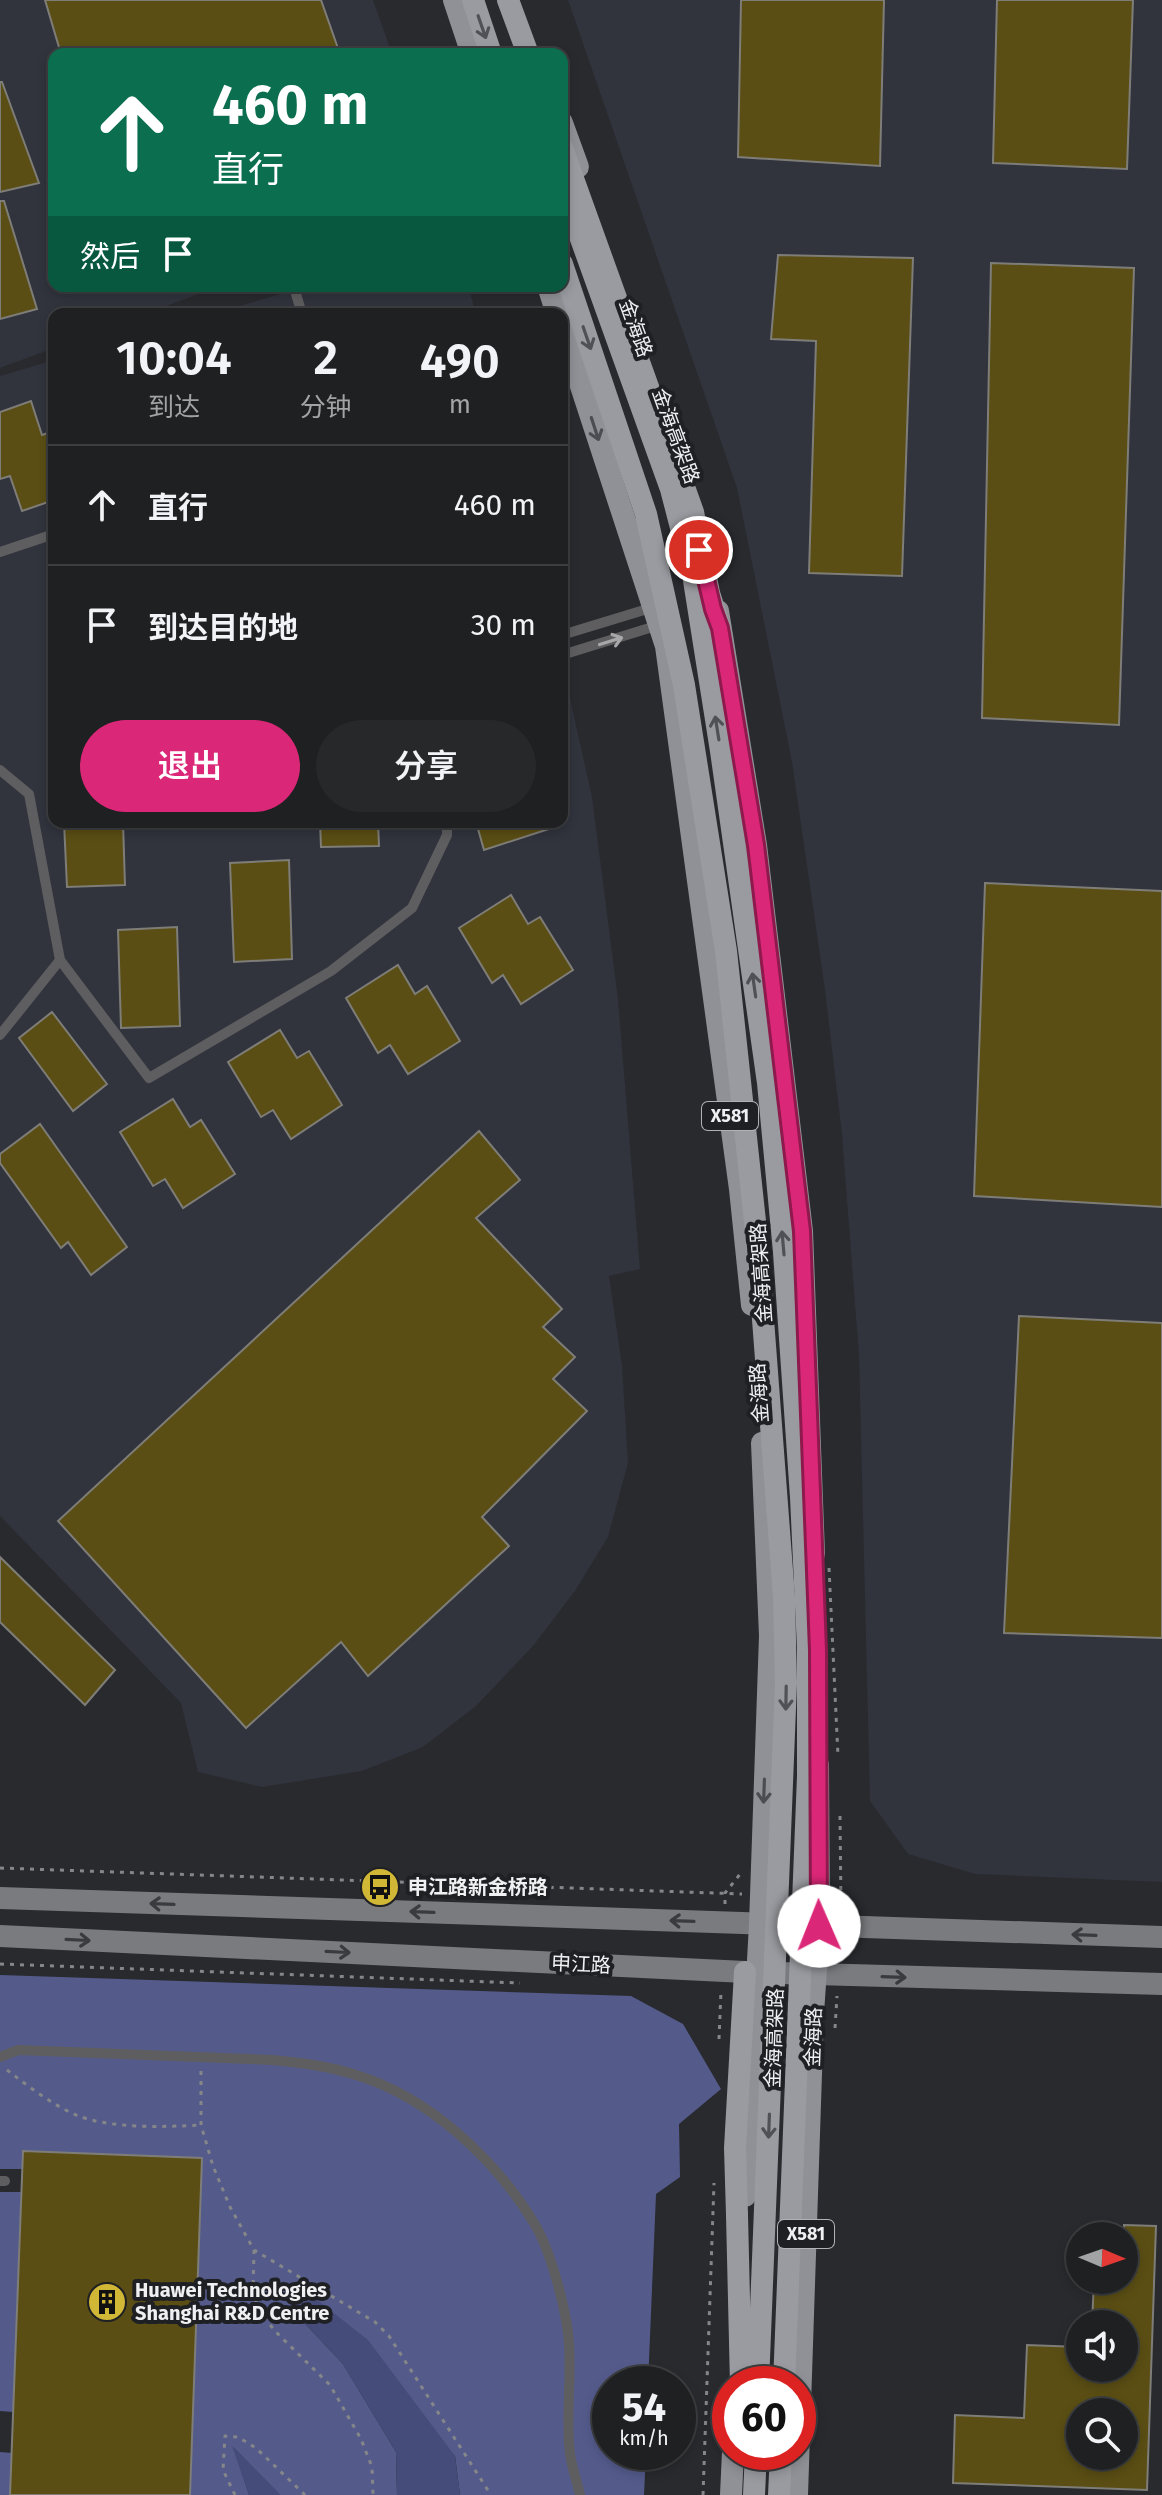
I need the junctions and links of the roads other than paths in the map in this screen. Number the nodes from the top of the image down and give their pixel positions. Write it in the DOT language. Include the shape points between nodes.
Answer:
graph roads {
  1 [pos="454,0"];
  2 [pos="473,0"];
  3 [pos="496,0"];
  4 [pos="508,0"];
  5 [pos="517,0"];
  6 [pos="470,48"];
  7 [pos="489,48"];
  8 [pos="513,48"];
  9 [pos="526,48"];
  10 [pos="535,48"];
  11 [pos="568,140"];
  12 [pos="568,165"];
  13 [pos="568,203"];
  14 [pos="568,282"];
  15 [pos="296,294"];
  16 [pos="300,308"];
  17 [pos="568,346"];
  18 [pos="48,536"];
  19 [pos="0,552"];
  20 [pos="657,616"];
  21 [pos="720,628"];
  22 [pos="568,634"];
  23 [pos="568,653"];
  24 [pos="0,770"];
  25 [pos="447,828"];
  26 [pos="60,960"];
  27 [pos="0,1035"];
  28 [pos="0,1898"];
  29 [pos="760,1924"];
  30 [pos="819,1926"];
  31 [pos="0,1936"];
  32 [pos="1162,1937"];
  33 [pos="751,1972"];
  34 [pos="816,1974"];
  35 [pos="1162,1984"];
  36 [pos="0,2057"];
  37 [pos="739,2366"];
  38 [pos="740,2366"];
  39 [pos="759,2366"];
  40 [pos="785,2366"];
  41 [pos="732,2470"];
  42 [pos="743,2470"];
  43 [pos="755,2470"];
  44 [pos="780,2470"];
  45 [pos="580,2495"];
  46 [pos="731,2495"];
  47 [pos="744,2495"];
  48 [pos="754,2495"];
  49 [pos="779,2495"];
  50 [pos="797,2495"];
  1 -- 6 [label="main road"];
  2 -- 7 [label="highway, one-way"];
  3 -- 8 [label="highway"];
  4 -- 9 [label="highway"];
  5 -- 10 [label="main road"];
  11 -- 21 [label="main road, 金海路 / X581" via="696,492"];
  12 -- 21 [label="highway" via="693,512"];
  40 -- 13 [label="highway, 金海高架路, one-way, bridge" via="808,1776 808,1648 768,1083 693,574 671,489"];
  14 -- 39 [label="highway, 金海高架路, one-way, bridge" via="646,514 684,685 726,951 757,1240 786,1683"];
  15 -- 16 [label="lane"];
  17 -- 20 [label="main road, 金海路 / X581, one-way"];
  18 -- 19 [label="lane"];
  20 -- 22 [label="lane"];
  23 -- 20 [label="lane, one-way"];
  20 -- 29 [label="main road, 金海路 / X581, one-way" via="666,646 740,1189 761,1393 770,1636"];
  21 -- 30 [label="main road, 金海路 / X581" via="756,845 802,1231 818,1650"];
  24 -- 26 [label="lane" via="29,794"];
  25 -- 26 [label="lane" via="412,908 331,971 149,1078"];
  26 -- 27 [label="lane"];
  29 -- 28 [label="main road, one-way"];
  29 -- 30 [label="main road"];
  29 -- 33 [label="main road, 金海路 / X581"];
  32 -- 30 [label="main road, one-way"];
  30 -- 34 [label="main road, 金海路 / X581"];
  31 -- 33 [label="main road, 申江路, one-way" via="719,1984"];
  33 -- 34 [label="main road, 申江路"];
  33 -- 37 [label="highway, bridge" via="735,2148"];
  33 -- 38 [label="main road, 金海路 / X581"];
  34 -- 35 [label="main road, 申江路, one-way"];
  34 -- 50 [label="main road, 金海路 / X581"];
  36 -- 45 [label="lane" via="18,2050 313,2064 358,2075 439,2116 475,2149 536,2224 554,2272 568,2333 570,2454"];
  41 -- 46 [label="main road"];
  42 -- 47 [label="highway"];
  43 -- 48 [label="highway"];
  44 -- 49 [label="highway"];
}
